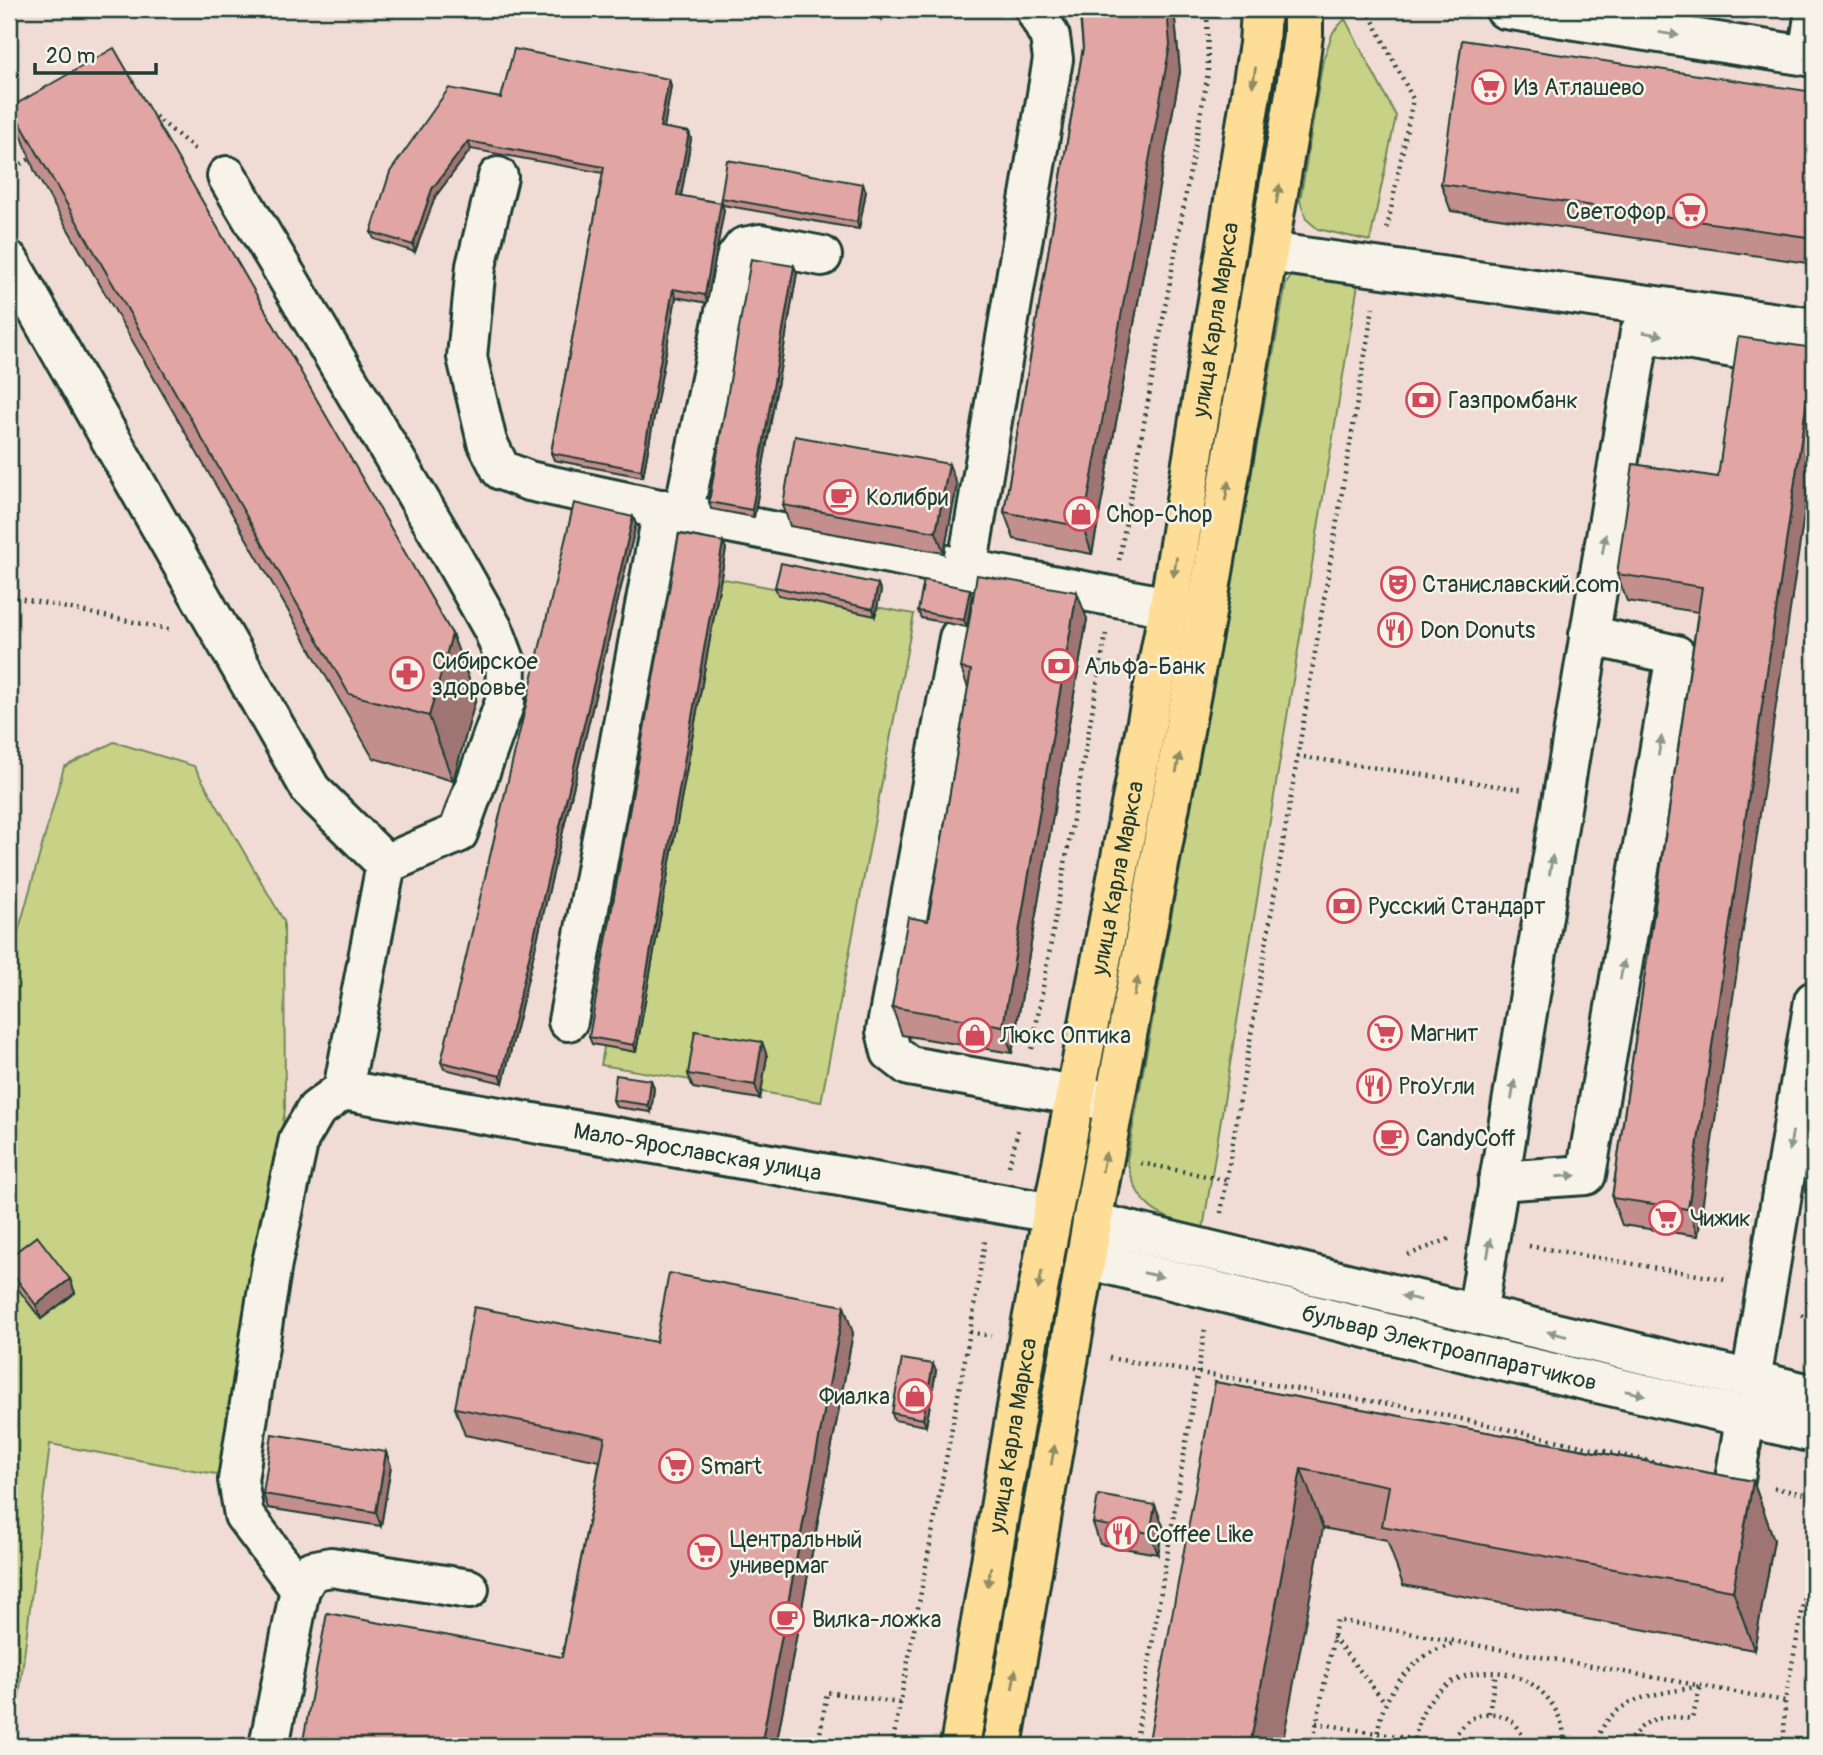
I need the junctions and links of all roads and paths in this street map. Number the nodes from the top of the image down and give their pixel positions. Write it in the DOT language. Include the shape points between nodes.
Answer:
graph roads {
  1 [pos="1035,9"];
  2 [pos="1261,9"];
  3 [pos="1303,9"];
  4 [pos="1367,9"];
  5 [pos="1505,9"];
  6 [pos="1814,17"];
  7 [pos="1811,56"];
  8 [pos="148,110"];
  9 [pos="22,119"];
  10 [pos="9,120"];
  11 [pos="44,152"];
  12 [pos="9,170"];
  13 [pos="227,176"];
  14 [pos="498,177"];
  15 [pos="1268,252"];
  16 [pos="822,256"];
  17 [pos="9,261"];
  18 [pos="1379,268"];
  19 [pos="1814,328"];
  20 [pos="1814,362"];
  21 [pos="673,512"];
  22 [pos="967,569"];
  23 [pos="9,596"];
  24 [pos="1168,607"];
  25 [pos="1589,635"];
  26 [pos="959,638"];
  27 [pos="227,642"];
  28 [pos="1297,756"];
  29 [pos="1562,798"];
  30 [pos="386,864"];
  31 [pos="1814,1001"];
  32 [pos="568,1021"];
  33 [pos="344,1090"];
  34 [pos="1075,1095"];
  35 [pos="1115,1102"];
  36 [pos="1139,1163"];
  37 [pos="1226,1180"];
  38 [pos="1498,1181"];
  39 [pos="1053,1213"];
  40 [pos="1221,1215"];
  41 [pos="985,1237"];
  42 [pos="1089,1241"];
  43 [pos="1790,1309"];
  44 [pos="1477,1314"];
  45 [pos="1206,1320"];
  46 [pos="1109,1358"];
  47 [pos="1199,1373"];
  48 [pos="1811,1379"];
  49 [pos="1751,1381"];
  50 [pos="1745,1419"];
  51 [pos="1814,1433"];
  52 [pos="1668,1466"];
  53 [pos="1733,1492"];
  54 [pos="1814,1496"];
  55 [pos="1814,1550"];
  56 [pos="469,1589"];
  57 [pos="300,1590"];
  58 [pos="1333,1637"];
  59 [pos="1457,1642"];
  60 [pos="1496,1672"];
  61 [pos="1700,1686"];
  62 [pos="1785,1701"];
  63 [pos="1385,1702"];
  64 [pos="899,1703"];
  65 [pos="1489,1713"];
  66 [pos="1316,1723"];
  67 [pos="1377,1733"];
  68 [pos="1415,1743"];
  69 [pos="269,1746"];
  70 [pos="818,1746"];
  71 [pos="892,1746"];
  72 [pos="960,1746"];
  73 [pos="1002,1746"];
  74 [pos="1135,1746"];
  75 [pos="1312,1746"];
  76 [pos="1377,1746"];
  77 [pos="1453,1746"];
  78 [pos="1524,1746"];
  79 [pos="1565,1746"];
  80 [pos="1595,1746"];
  81 [pos="1626,1746"];
  82 [pos="1782,1746"];
  1 -- 22 [label="street" via="1050,37 1053,59"];
  2 -- 24 [label="main road, улица Карла Маркса, one-way" via="1257,58"];
  15 -- 3 [label="main road, улица Карла Маркса, one-way" via="1296,88"];
  4 -- 18 [label="path" via="1413,99"];
  5 -- 7 [label="street, one-way"];
  6 -- 7 [label="street"];
  8 -- 13 [label="path"];
  9 -- 10 [label="path"];
  11 -- 12 [label="path"];
  13 -- 30 [label="street" via="439,533 494,631 506,663 505,702 458,833"];
  14 -- 21 [label="street" via="476,266 467,357 486,442 501,470 529,481"];
  15 -- 18 [label="street"];
  35 -- 15 [label="main road, улица Карла Маркса, one-way"];
  16 -- 21 [label="street" via="760,244 744,247 736,258"];
  17 -- 27 [label="street"];
  18 -- 19 [label="street"];
  18 -- 28 [label="path"];
  25 -- 20 [label="street, one-way" via="1640,332"];
  21 -- 22 [label="street"];
  21 -- 32 [label="street"];
  22 -- 24 [label="street"];
  23 -- 27 [label="path"];
  24 -- 34 [label="main road, улица Карла Маркса"];
  25 -- 29 [label="street"];
  38 -- 25 [label="street, one-way" via="1586,1175 1676,655"];
  26 -- 34 [label="street" via="886,1031 891,1052 909,1066"];
  27 -- 30 [label="street" via="311,790"];
  28 -- 29 [label="path"];
  28 -- 37 [label="path"];
  38 -- 29 [label="street, one-way"];
  30 -- 33 [label="street"];
  31 -- 49 [label="street, one-way"];
  33 -- 39 [label="street, Мало-Ярославская улица"];
  33 -- 57 [label="street" via="316,1110 299,1139 272,1263 238,1480 244,1515"];
  34 -- 35 [label="street"];
  34 -- 39 [label="main road, улица Карла Маркса"];
  42 -- 35 [label="main road, улица Карла Маркса, one-way"];
  36 -- 37 [label="path"];
  37 -- 40 [label="path"];
  44 -- 38 [label="street, one-way"];
  39 -- 42 [label="main road"];
  39 -- 72 [label="main road, улица Карла Маркса, one-way"];
  41 -- 64 [label="path"];
  44 -- 42 [label="street, бульвар Электроаппаратчиков, one-way"];
  42 -- 50 [label="street, бульвар Электроаппаратчиков, one-way" via="1476,1355"];
  73 -- 42 [label="main road, улица Карла Маркса, one-way"];
  43 -- 48 [label="path" via="1814,1322"];
  49 -- 44 [label="street, бульвар Электроаппаратчиков, one-way"];
  45 -- 47 [label="path"];
  46 -- 47 [label="path"];
  47 -- 52 [label="path" via="1413,1408"];
  47 -- 74 [label="path"];
  48 -- 49 [label="street, бульвар Электроаппаратчиков"];
  50 -- 51 [label="street, бульвар Электроаппаратчиков"];
  50 -- 53 [label="street"];
  53 -- 54 [label="path"];
  55 -- 62 [label="path"];
  56 -- 57 [label="street" via="331,1567 311,1571"];
  57 -- 69 [label="street"];
  58 -- 59 [label="path" via="1336,1620"];
  58 -- 63 [label="path"];
  58 -- 66 [label="path"];
  59 -- 61 [label="path"];
  59 -- 63 [label="path" via="1427,1654 1403,1675"];
  60 -- 65 [label="path"];
  60 -- 68 [label="path" via="1463,1675 1441,1688 1424,1708"];
  60 -- 79 [label="path" via="1535,1686 1552,1703 1563,1726"];
  61 -- 62 [label="path"];
  61 -- 80 [label="path" via="1625,1704 1609,1716"];
  61 -- 81 [label="path" via="1692,1718 1668,1715 1649,1721"];
  62 -- 82 [label="path"];
  63 -- 67 [label="path"];
  64 -- 70 [label="path" via="827,1692"];
  64 -- 71 [label="path"];
  65 -- 77 [label="path" via="1467,1720"];
  65 -- 78 [label="path" via="1512,1721"];
  66 -- 67 [label="path"];
  66 -- 75 [label="path"];
  67 -- 68 [label="path"];
  67 -- 76 [label="path"];
  68 -- 77 [label="path"];
}
